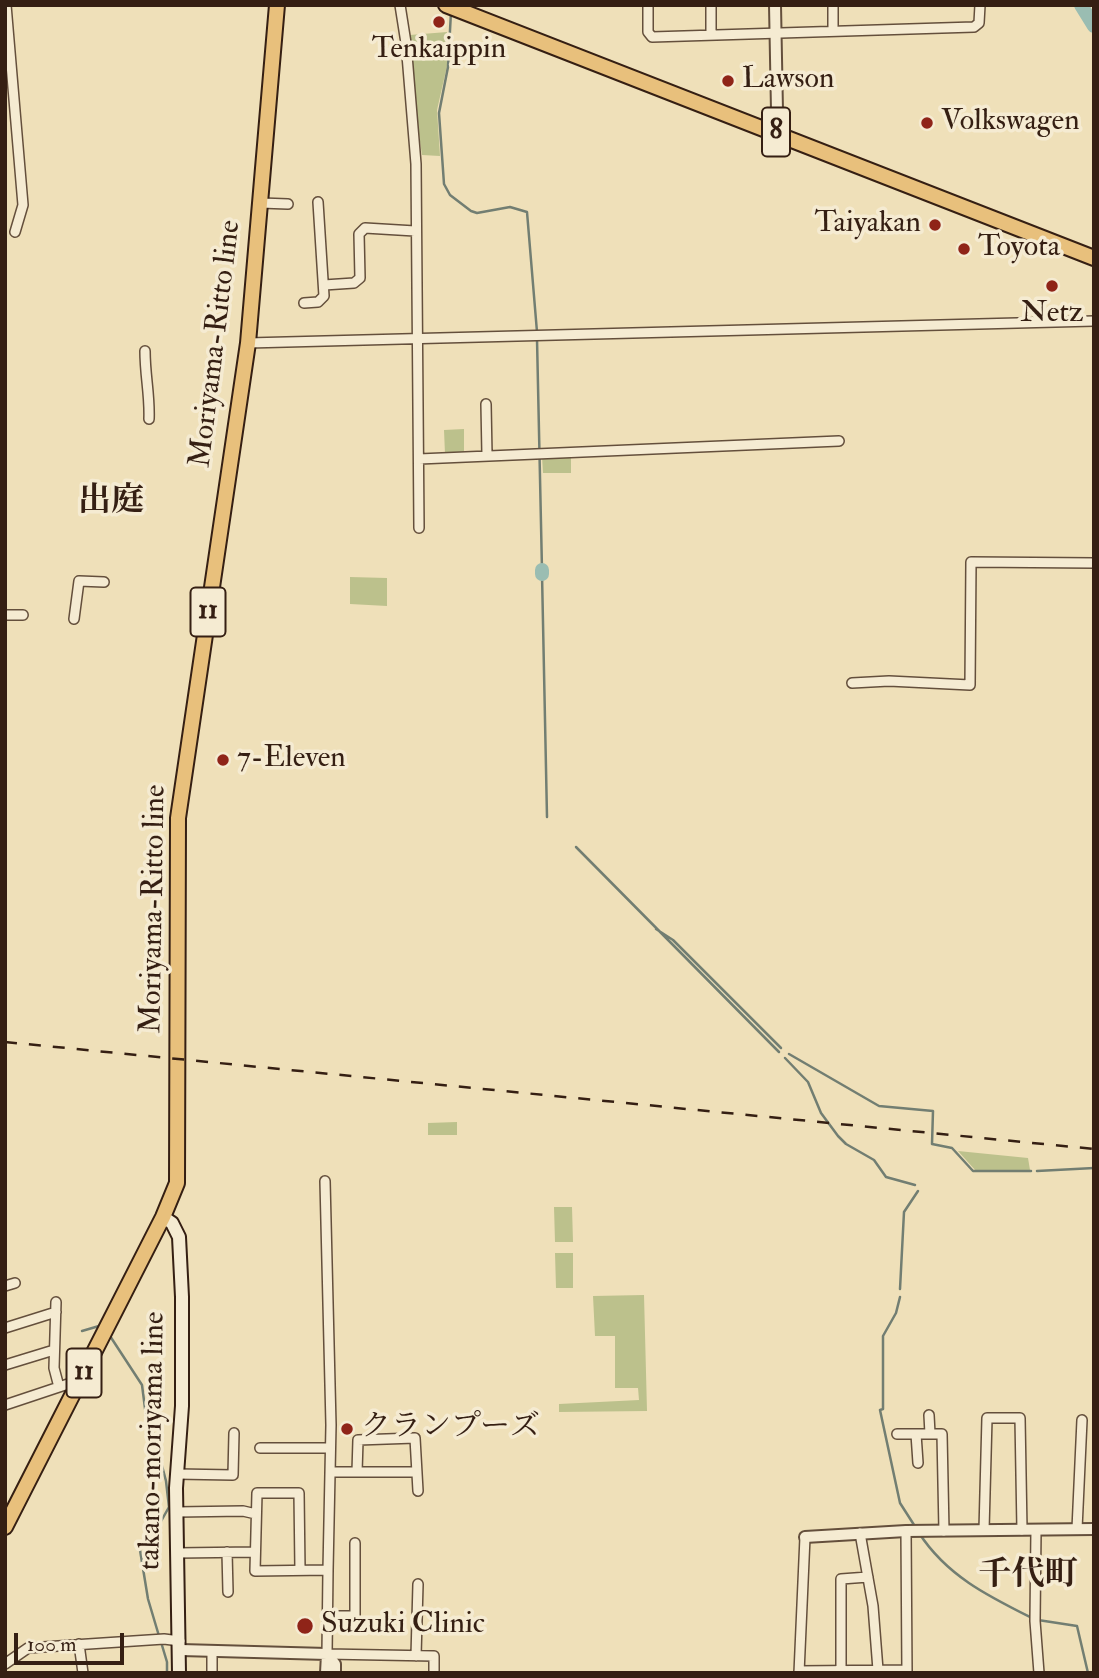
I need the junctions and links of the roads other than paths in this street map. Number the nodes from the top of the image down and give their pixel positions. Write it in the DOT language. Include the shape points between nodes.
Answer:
graph roads {
  1 [pos="6,5"];
  2 [pos="276,5"];
  3 [pos="400,5"];
  4 [pos="648,5"];
  5 [pos="711,5"];
  6 [pos="775,5"];
  7 [pos="833,5"];
  8 [pos="980,5"];
  9 [pos="450,7"];
  10 [pos="833,30"];
  11 [pos="776,33"];
  12 [pos="711,34"];
  13 [pos="773,131"];
  14 [pos="318,202"];
  15 [pos="261,203"];
  16 [pos="288,204"];
  17 [pos="415,231"];
  18 [pos="15,232"];
  19 [pos="1094,258"];
  20 [pos="324,285"];
  21 [pos="304,303"];
  22 [pos="1094,321"];
  23 [pos="416,338"];
  24 [pos="248,343"];
  25 [pos="145,351"];
  26 [pos="486,404"];
  27 [pos="149,419"];
  28 [pos="839,441"];
  29 [pos="487,455"];
  30 [pos="419,459"];
  31 [pos="419,528"];
  32 [pos="1094,563"];
  33 [pos="104,582"];
  34 [pos="5,615"];
  35 [pos="23,615"];
  36 [pos="74,619"];
  37 [pos="852,683"];
  38 [pos="325,1181"];
  39 [pos="163,1217"];
  40 [pos="5,1328"];
  41 [pos="54,1350"];
  42 [pos="5,1365"];
  43 [pos="78,1386"];
  44 [pos="59,1387"];
  45 [pos="5,1405"];
  46 [pos="929,1415"];
  47 [pos="1082,1420"];
  48 [pos="234,1433"];
  49 [pos="897,1434"];
  50 [pos="916,1434"];
  51 [pos="930,1434"];
  52 [pos="260,1448"];
  53 [pos="330,1448"];
  54 [pos="918,1462"];
  55 [pos="330,1472"];
  56 [pos="357,1472"];
  57 [pos="418,1472"];
  58 [pos="177,1474"];
  59 [pos="418,1491"];
  60 [pos="177,1512"];
  61 [pos="256,1514"];
  62 [pos="5,1527"];
  63 [pos="1094,1529"];
  64 [pos="984,1530"];
  65 [pos="1022,1530"];
  66 [pos="1036,1530"];
  67 [pos="1077,1530"];
  68 [pos="906,1531"];
  69 [pos="944,1531"];
  70 [pos="860,1534"];
  71 [pos="805,1536"];
  72 [pos="355,1543"];
  73 [pos="227,1552"];
  74 [pos="255,1552"];
  75 [pos="177,1553"];
  76 [pos="300,1570"];
  77 [pos="328,1570"];
  78 [pos="868,1577"];
  79 [pos="418,1584"];
  80 [pos="228,1592"];
  81 [pos="328,1616"];
  82 [pos="79,1644"];
  83 [pos="181,1645"];
  84 [pos="212,1651"];
  85 [pos="327,1654"];
  86 [pos="416,1656"];
  87 [pos="5,1664"];
  88 [pos="878,1670"];
  89 [pos="178,1671"];
  90 [pos="841,1671"];
  91 [pos="907,1671"];
  92 [pos="799,1672"];
  93 [pos="83,1673"];
  94 [pos="212,1673"];
  95 [pos="326,1673"];
  96 [pos="335,1673"];
  97 [pos="434,1673"];
  98 [pos="1039,1673"];
  1 -- 18 [label="street" via="23,205"];
  2 -- 15 [label="main road, Moriyama-Ritto line / 11"];
  3 -- 17 [label="street" via="414,125"];
  4 -- 12 [label="street" via="652,37"];
  5 -- 12 [label="street"];
  6 -- 11 [label="street"];
  7 -- 10 [label="street"];
  8 -- 10 [label="street" via="979,23 974,27"];
  9 -- 13 [label="main road, 8"];
  10 -- 11 [label="street"];
  11 -- 12 [label="street"];
  11 -- 13 [label="street"];
  13 -- 19 [label="main road, 8"];
  14 -- 20 [label="street"];
  15 -- 16 [label="street"];
  15 -- 24 [label="main road, Moriyama-Ritto line / 11"];
  17 -- 20 [label="street" via="365,228 359,234 360,278 354,283"];
  17 -- 23 [label="street"];
  20 -- 21 [label="street" via="324,296 318,302"];
  22 -- 23 [label="street"];
  23 -- 24 [label="street"];
  23 -- 30 [label="street"];
  24 -- 39 [label="main road, Moriyama-Ritto line / 11" via="178,818 178,1171"];
  25 -- 27 [label="street"];
  26 -- 29 [label="street"];
  28 -- 29 [label="street"];
  29 -- 30 [label="street"];
  30 -- 31 [label="street"];
  32 -- 37 [label="street" via="971,562 970,685"];
  33 -- 36 [label="street" via="79,581"];
  34 -- 35 [label="street"];
  38 -- 53 [label="street"];
  39 -- 43 [label="main road, Moriyama-Ritto line / 11"];
  39 -- 58 [label="main road, takano-moriyama line" via="179,1237 183,1386"];
  40 -- 41 [label="street" via="56,1307"];
  41 -- 42 [label="street"];
  41 -- 44 [label="street"];
  43 -- 44 [label="street"];
  43 -- 62 [label="main road, Moriyama-Ritto line / 11"];
  44 -- 45 [label="street"];
  46 -- 51 [label="street"];
  47 -- 67 [label="street"];
  48 -- 58 [label="street" via="233,1475"];
  49 -- 50 [label="street"];
  50 -- 51 [label="street"];
  50 -- 54 [label="street"];
  51 -- 69 [label="street" via="942,1434"];
  52 -- 53 [label="street"];
  53 -- 55 [label="street"];
  55 -- 56 [label="street"];
  55 -- 77 [label="street"];
  56 -- 57 [label="street"];
  56 -- 57 [label="street" via="358,1440 415,1438"];
  57 -- 59 [label="street"];
  58 -- 60 [label="main road, takano-moriyama line"];
  60 -- 61 [label="street"];
  60 -- 75 [label="main road, takano-moriyama line"];
  61 -- 74 [label="street"];
  61 -- 76 [label="street" via="257,1493 299,1493"];
  63 -- 67 [label="street"];
  64 -- 65 [label="street"];
  64 -- 65 [label="street" via="987,1418 1020,1418"];
  64 -- 69 [label="street"];
  65 -- 66 [label="street"];
  66 -- 67 [label="street"];
  66 -- 98 [label="street"];
  68 -- 69 [label="street"];
  68 -- 70 [label="street"];
  68 -- 91 [label="street"];
  70 -- 71 [label="street"];
  70 -- 78 [label="street"];
  71 -- 92 [label="street"];
  72 -- 81 [label="street" via="355,1616"];
  73 -- 74 [label="street"];
  73 -- 75 [label="street"];
  73 -- 80 [label="street"];
  74 -- 76 [label="street" via="255,1571"];
  75 -- 83 [label="main road, takano-moriyama line"];
  76 -- 77 [label="street"];
  77 -- 81 [label="street"];
  78 -- 88 [label="street"];
  78 -- 90 [label="street" via="841,1578"];
  79 -- 86 [label="street"];
  81 -- 85 [label="street"];
  82 -- 83 [label="street" via="164,1639"];
  82 -- 87 [label="street" via="28,1648"];
  82 -- 93 [label="street"];
  83 -- 84 [label="street"];
  83 -- 89 [label="main road, takano-moriyama line"];
  84 -- 85 [label="street"];
  84 -- 94 [label="street"];
  85 -- 86 [label="street"];
  85 -- 95 [label="street"];
  85 -- 96 [label="street"];
  86 -- 97 [label="street" via="435,1656"];
  88 -- 90 [label="street"];
  88 -- 91 [label="street"];
  90 -- 92 [label="street"];
}
